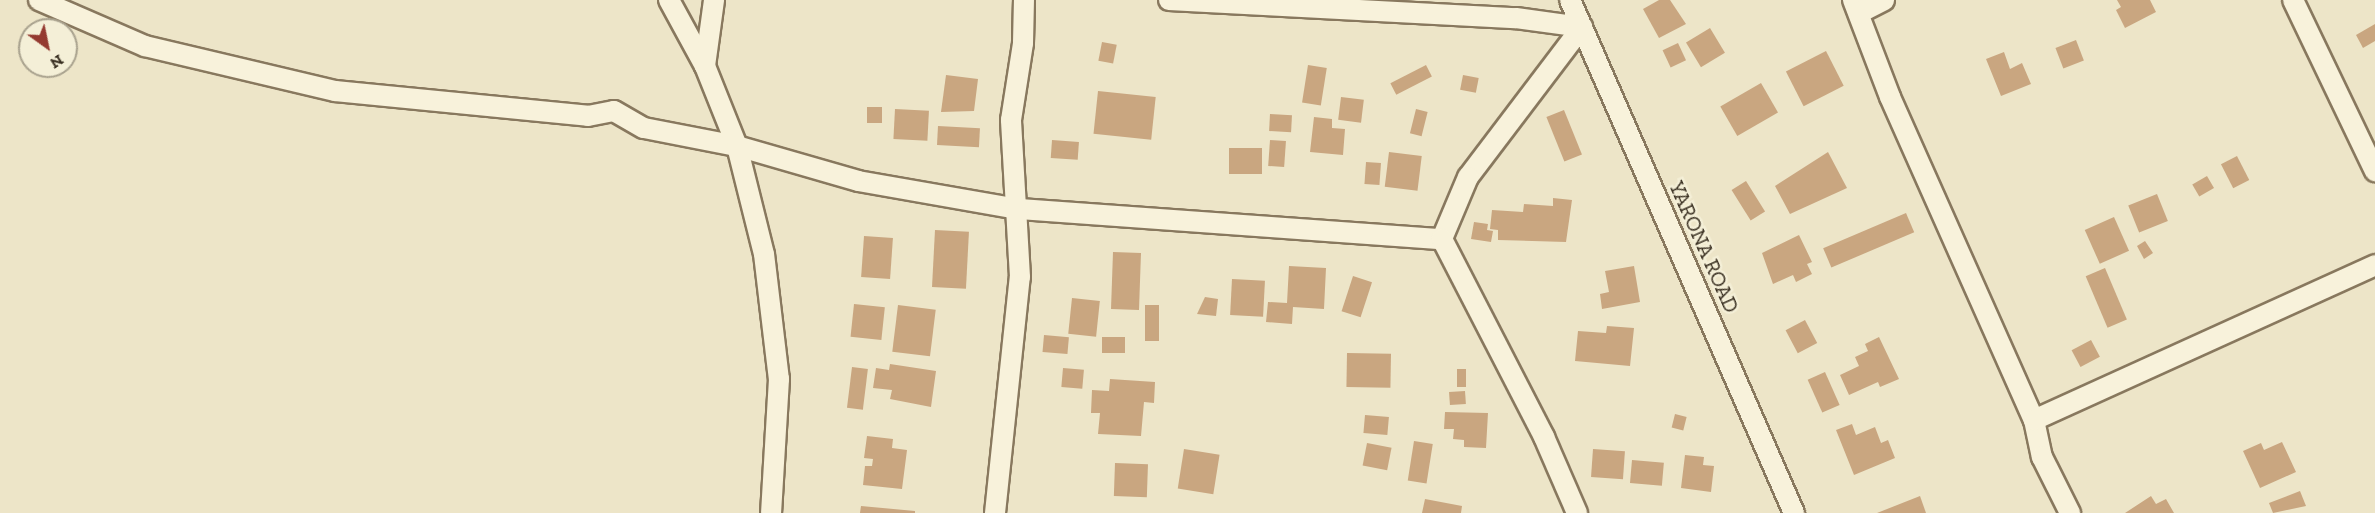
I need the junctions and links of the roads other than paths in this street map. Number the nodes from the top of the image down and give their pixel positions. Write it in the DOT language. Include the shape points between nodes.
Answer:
graph roads {
  1 [pos="39,0"];
  2 [pos="669,0"];
  3 [pos="714,0"];
  4 [pos="1023,0"];
  5 [pos="1169,0"];
  6 [pos="1570,0"];
  7 [pos="1884,0"];
  8 [pos="2293,0"];
  9 [pos="1856,6"];
  10 [pos="1582,27"];
  11 [pos="705,66"];
  12 [pos="737,146"];
  13 [pos="2375,171"];
  14 [pos="1019,210"];
  15 [pos="1442,239"];
  16 [pos="2375,265"];
  17 [pos="2034,420"];
  18 [pos="771,513"];
  19 [pos="995,513"];
  20 [pos="1577,513"];
  21 [pos="1794,513"];
  22 [pos="2070,513"];
  1 -- 12 [label="street" via="145,46 335,91 588,116 614,111 644,129"];
  2 -- 11 [label="street"];
  3 -- 11 [label="street"];
  4 -- 14 [label="street" via="1023,43 1011,120 1013,183"];
  5 -- 10 [label="street" via="1516,18"];
  6 -- 10 [label="street, YARONA ROAD"];
  7 -- 9 [label="street"];
  8 -- 13 [label="street"];
  9 -- 17 [label="street" via="1890,97"];
  10 -- 15 [label="street" via="1468,177 1455,218"];
  10 -- 21 [label="street, YARONA ROAD"];
  11 -- 12 [label="street"];
  12 -- 14 [label="street" via="858,181"];
  12 -- 18 [label="street" via="775,315 779,379"];
  14 -- 15 [label="street"];
  14 -- 19 [label="street" via="1020,277"];
  15 -- 20 [label="street" via="1544,437"];
  16 -- 17 [label="street"];
  17 -- 22 [label="street" via="2042,457"];
}
